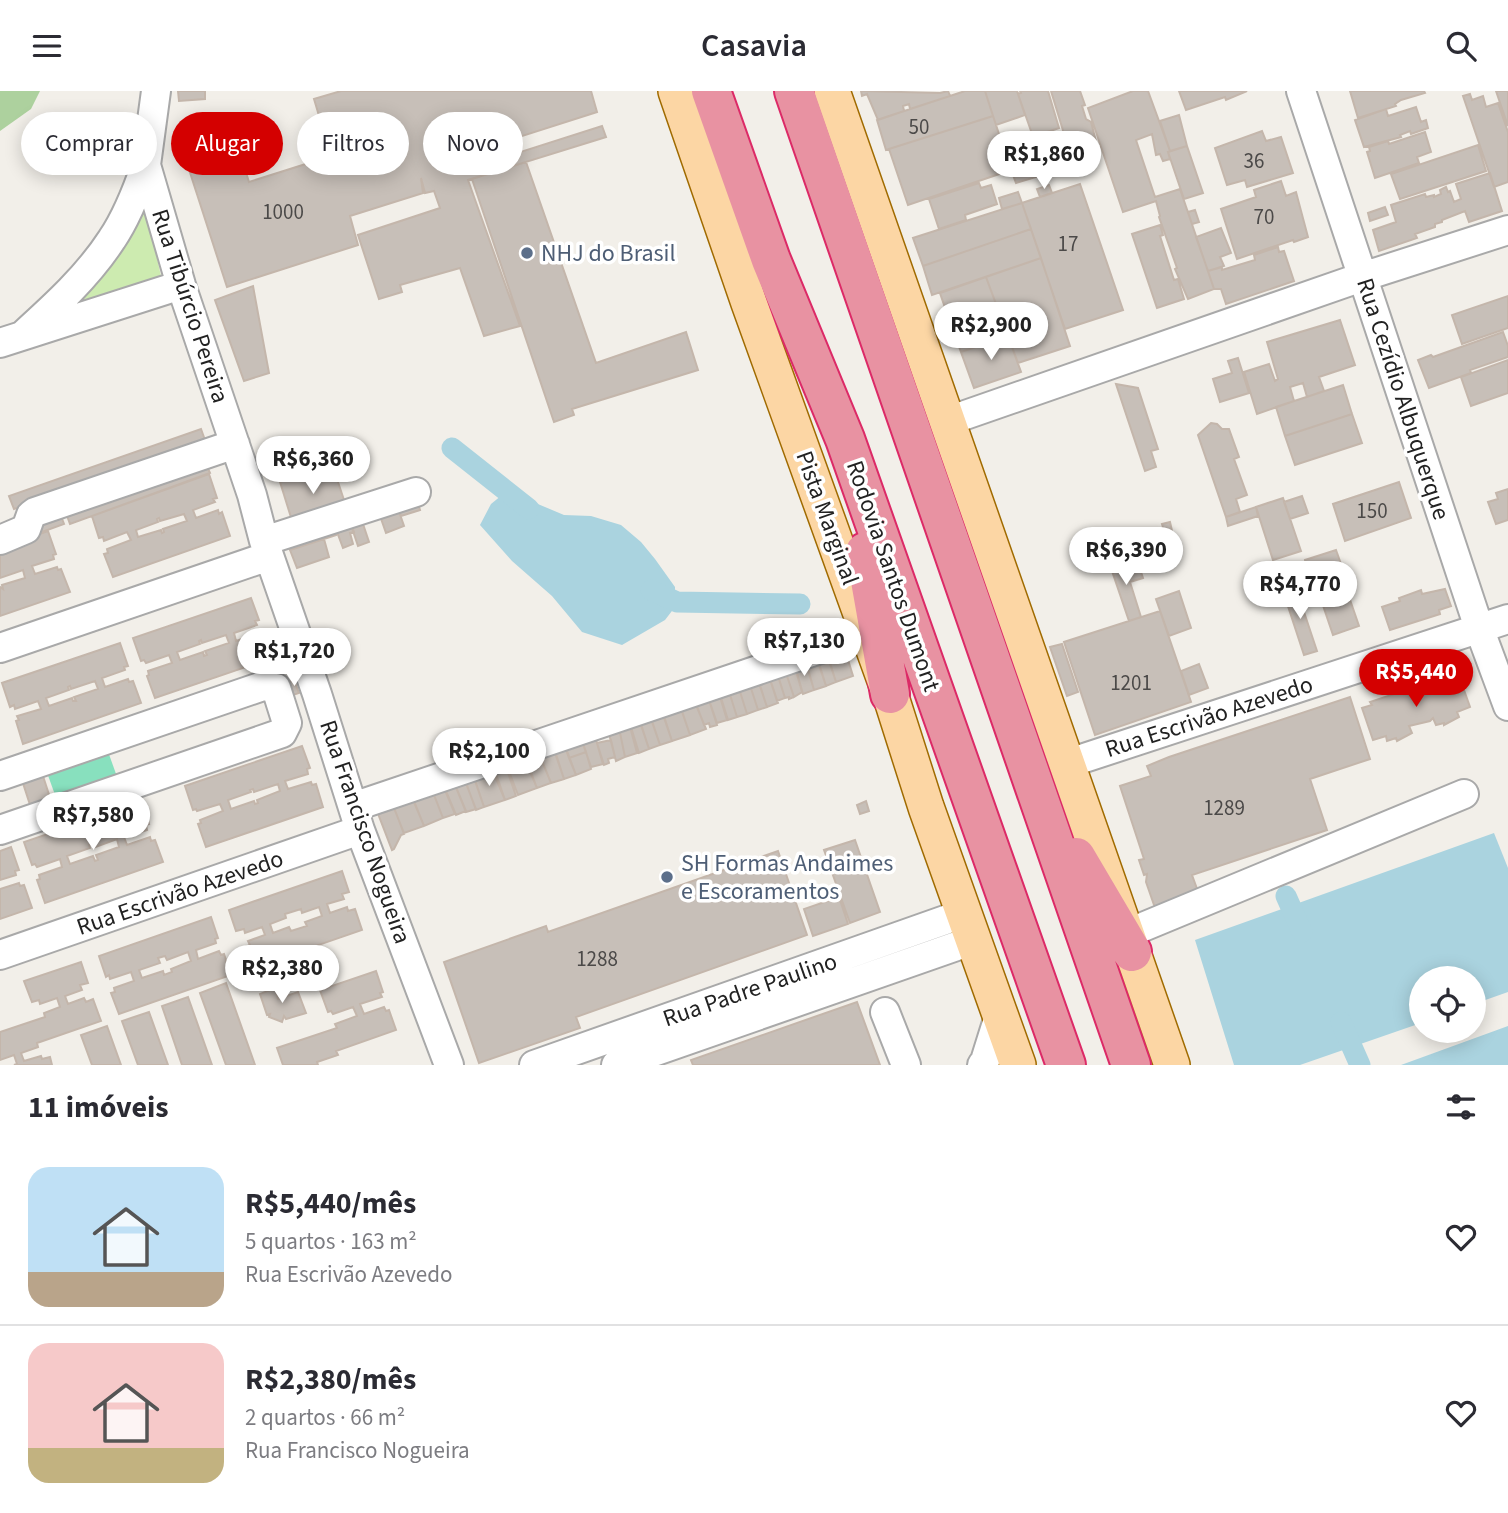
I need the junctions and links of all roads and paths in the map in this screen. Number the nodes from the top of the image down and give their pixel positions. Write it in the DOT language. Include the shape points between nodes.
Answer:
graph roads {
  1 [pos="156,91"];
  2 [pos="676,91"];
  3 [pos="711,91"];
  4 [pos="794,91"];
  5 [pos="832,91"];
  6 [pos="1301,91"];
  7 [pos="153,112"];
  8 [pos="142,175"];
  9 [pos="149,175"];
  10 [pos="1508,230"];
  11 [pos="1362,277"];
  12 [pos="181,285"];
  13 [pos="11,339"];
  14 [pos="948,421"];
  15 [pos="845,439"];
  16 [pos="233,441"];
  17 [pos="416,492"];
  18 [pos="0,540"];
  19 [pos="267,548"];
  20 [pos="1508,619"];
  21 [pos="1479,628"];
  22 [pos="832,645"];
  23 [pos="0,647"];
  24 [pos="317,694"];
  25 [pos="890,694"];
  26 [pos="283,706"];
  27 [pos="1508,706"];
  28 [pos="1069,763"];
  29 [pos="0,776"];
  30 [pos="1031,779"];
  31 [pos="1464,794"];
  32 [pos="357,818"];
  33 [pos="0,830"];
  34 [pos="970,927"];
  35 [pos="1129,943"];
  36 [pos="0,955"];
  37 [pos="885,1012"];
  38 [pos="1000,1013"];
  39 [pos="449,1065"];
  40 [pos="534,1065"];
  41 [pos="615,1065"];
  42 [pos="906,1065"];
  43 [pos="982,1065"];
  44 [pos="1018,1065"];
  45 [pos="1066,1065"];
  46 [pos="1132,1065"];
  47 [pos="1172,1065"];
  1 -- 7 [label="street, Rua Tibúrcio Pereira"];
  2 -- 25 [label="main road, Pista Marginal"];
  3 -- 15 [label="highway, Rodovia Santos Dumont" via="771,260"];
  4 -- 30 [label="highway"];
  5 -- 14 [label="main road"];
  6 -- 11 [label="street, Rua Cezídio Albuquerque"];
  8 -- 13 [label="street" via="101,255 63,297"];
  9 -- 12 [label="street, Rua Tibúrcio Pereira"];
  10 -- 11 [label="street"];
  11 -- 14 [label="street"];
  11 -- 21 [label="street, Rua Cezídio Albuquerque"];
  12 -- 13 [label="street"];
  12 -- 16 [label="street, Rua Tibúrcio Pereira"];
  14 -- 28 [label="main road"];
  15 -- 25 [label="highway"];
  15 -- 45 [label="highway, Rodovia Santos Dumont"];
  16 -- 18 [label="street" via="36,512 26,529"];
  16 -- 19 [label="street, Rua Francisco Nogueira"];
  17 -- 19 [label="street"];
  19 -- 23 [label="street"];
  19 -- 24 [label="street, Rua Francisco Nogueira"];
  20 -- 21 [label="street, Rua Escrivão Azevedo"];
  21 -- 27 [label="street, Rua Cezídio Albuquerque"];
  21 -- 28 [label="street, Rua Escrivão Azevedo"];
  22 -- 32 [label="street, Rua Escrivão Azevedo"];
  24 -- 26 [label="street"];
  24 -- 32 [label="street, Rua Francisco Nogueira"];
  25 -- 34 [label="main road, Pista Marginal"];
  26 -- 29 [label="street" via="275,688 263,686"];
  26 -- 33 [label="street" via="287,723 282,733"];
  28 -- 35 [label="main road"];
  30 -- 35 [label="highway"];
  30 -- 46 [label="highway"];
  31 -- 35 [label="street"];
  32 -- 36 [label="street, Rua Escrivão Azevedo"];
  32 -- 39 [label="street, Rua Francisco Nogueira"];
  34 -- 38 [label="main road, Pista Marginal"];
  34 -- 40 [label="street, Rua Padre Paulino"];
  34 -- 41 [label="street, Rua Padre Paulino"];
  35 -- 47 [label="main road"];
  37 -- 42 [label="street"];
  38 -- 43 [label="street"];
  38 -- 44 [label="main road, Pista Marginal"];
}
